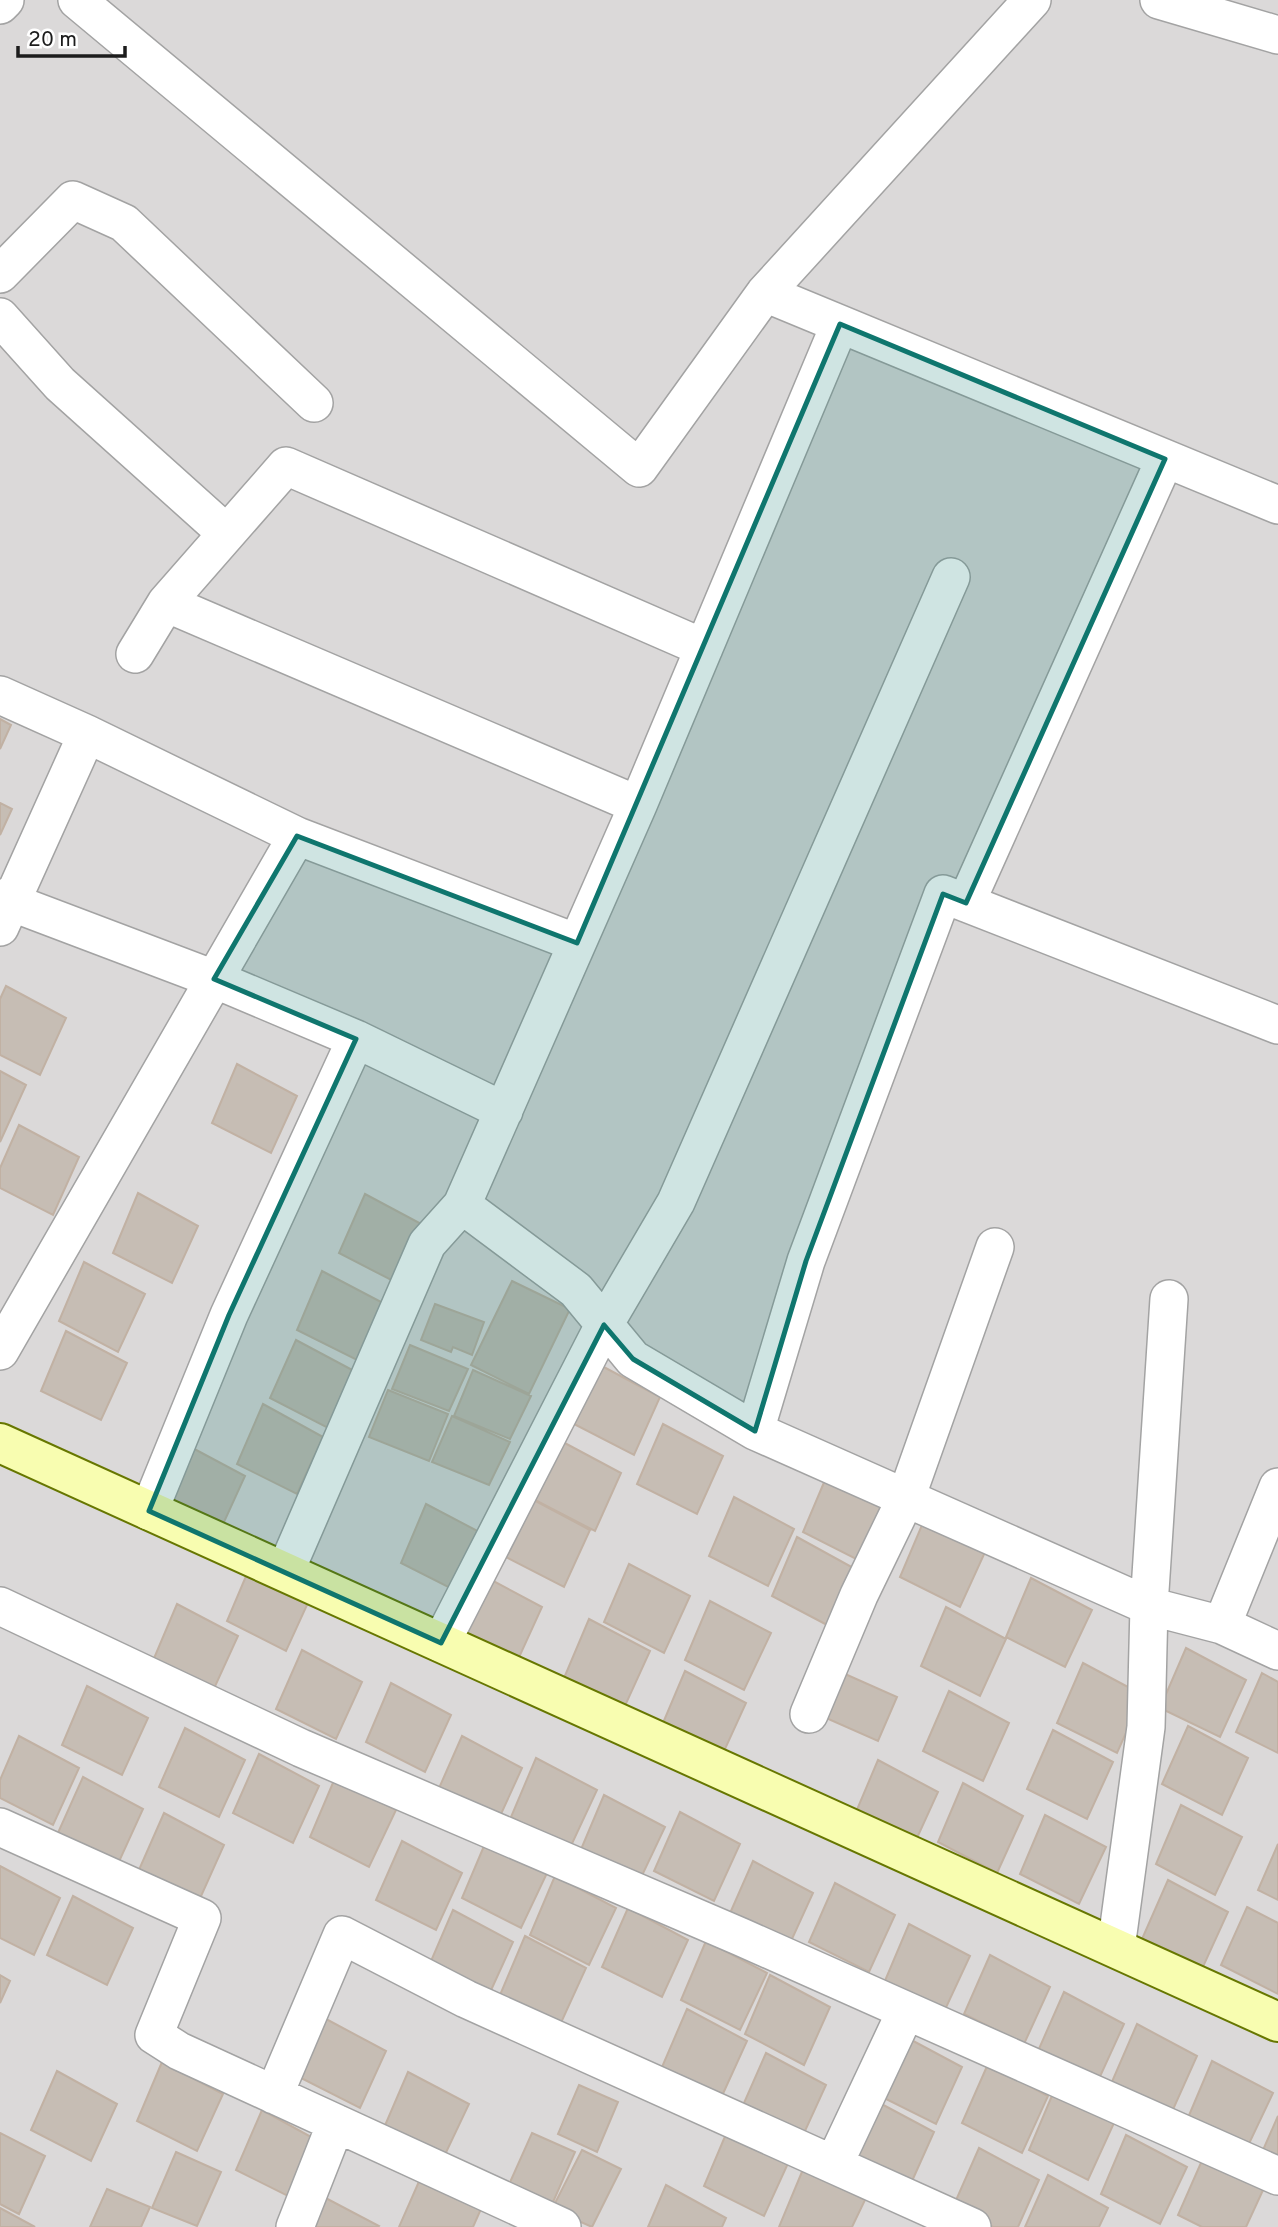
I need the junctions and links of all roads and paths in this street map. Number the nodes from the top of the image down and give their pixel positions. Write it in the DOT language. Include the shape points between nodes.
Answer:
graph roads {
  1 [pos="5,0"];
  2 [pos="77,0"];
  3 [pos="1032,0"];
  4 [pos="1160,0"];
  5 [pos="0,5"];
  6 [pos="1278,35"];
  7 [pos="0,274"];
  8 [pos="765,293"];
  9 [pos="0,317"];
  10 [pos="840,324"];
  11 [pos="314,402"];
  12 [pos="1165,459"];
  13 [pos="1278,505"];
  14 [pos="226,533"];
  15 [pos="951,577"];
  16 [pos="166,603"];
  17 [pos="704,648"];
  18 [pos="135,654"];
  19 [pos="0,695"];
  20 [pos="87,734"];
  21 [pos="638,805"];
  22 [pos="297,835"];
  23 [pos="966,903"];
  24 [pos="4,909"];
  25 [pos="577,943"];
  26 [pos="214,979"];
  27 [pos="1278,1025"];
  28 [pos="356,1039"];
  29 [pos="504,1111"];
  30 [pos="462,1205"];
  31 [pos="995,1247"];
  32 [pos="1169,1299"];
  33 [pos="604,1325"];
  34 [pos="0,1350"];
  35 [pos="755,1431"];
  36 [pos="0,1443"];
  37 [pos="1278,1487"];
  38 [pos="906,1498"];
  39 [pos="149,1511"];
  40 [pos="285,1572"];
  41 [pos="0,1606"];
  42 [pos="1149,1606"];
  43 [pos="1222,1625"];
  44 [pos="441,1643"];
  45 [pos="1278,1651"];
  46 [pos="809,1714"];
  47 [pos="0,1827"];
  48 [pos="1116,1948"];
  49 [pos="906,2011"];
  50 [pos="1278,2022"];
  51 [pos="274,2095"];
  52 [pos="336,2123"];
  53 [pos="834,2164"];
  54 [pos="1278,2176"];
  55 [pos="503,2214"];
  56 [pos="295,2227"];
  57 [pos="562,2227"];
  58 [pos="972,2227"];
  1 -- 5 [label="street"];
  2 -- 8 [label="street" via="639,468"];
  3 -- 8 [label="street"];
  4 -- 6 [label="street"];
  7 -- 11 [label="street" via="73,200 124,223"];
  8 -- 10 [label="street"];
  9 -- 14 [label="street" via="60,384"];
  10 -- 12 [label="street"];
  10 -- 17 [label="street"];
  12 -- 13 [label="street"];
  12 -- 23 [label="street"];
  14 -- 16 [label="street"];
  14 -- 17 [label="street" via="286,466"];
  15 -- 33 [label="street" via="676,1202"];
  16 -- 18 [label="street"];
  16 -- 21 [label="street"];
  17 -- 21 [label="street"];
  19 -- 20 [label="street"];
  20 -- 22 [label="street"];
  20 -- 24 [label="street"];
  21 -- 25 [label="street"];
  22 -- 25 [label="street"];
  22 -- 26 [label="street"];
  23 -- 27 [label="street"];
  23 -- 35 [label="street" via="943,894 806,1261"];
  24 -- 26 [label="street"];
  25 -- 29 [label="street"];
  26 -- 28 [label="street"];
  26 -- 34 [label="street"];
  28 -- 29 [label="street"];
  28 -- 39 [label="street" via="229,1315"];
  29 -- 30 [label="street"];
  30 -- 33 [label="street" via="576,1290"];
  30 -- 40 [label="street" via="428,1244"];
  31 -- 38 [label="street"];
  32 -- 42 [label="street"];
  33 -- 35 [label="street" via="633,1359"];
  33 -- 44 [label="street"];
  35 -- 38 [label="street"];
  36 -- 39 [label="street"];
  37 -- 43 [label="street"];
  38 -- 42 [label="street"];
  38 -- 46 [label="street"];
  39 -- 40 [label="street"];
  40 -- 44 [label="street"];
  41 -- 49 [label="street" via="301,1748"];
  42 -- 43 [label="street"];
  42 -- 48 [label="street" via="1146,1727"];
  43 -- 45 [label="street"];
  44 -- 48 [label="street"];
  47 -- 51 [label="street" via="202,1919 154,2035"];
  48 -- 50 [label="street"];
  49 -- 53 [label="street"];
  49 -- 54 [label="street"];
  51 -- 52 [label="street"];
  51 -- 53 [label="street" via="342,1935 466,1999"];
  52 -- 55 [label="street"];
  52 -- 56 [label="street"];
  53 -- 58 [label="street"];
  55 -- 57 [label="street"];
}
